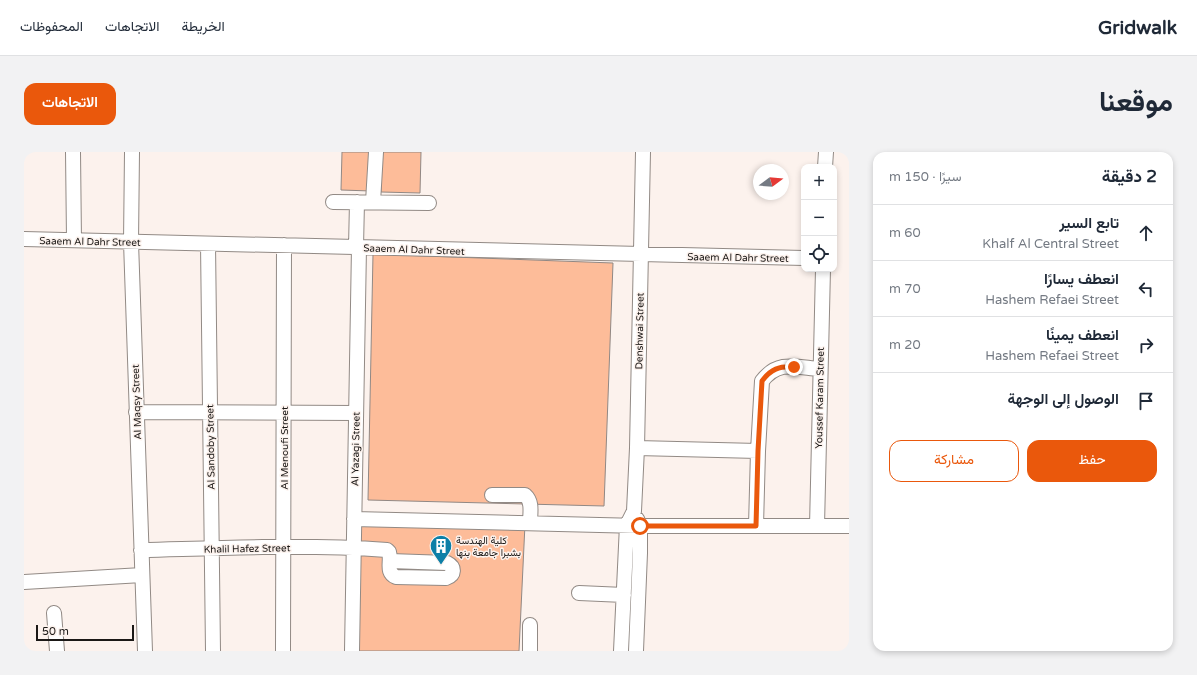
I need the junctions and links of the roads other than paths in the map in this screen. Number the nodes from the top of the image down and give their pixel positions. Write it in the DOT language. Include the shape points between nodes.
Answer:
graph roads {
  1 [pos="73,152"];
  2 [pos="132,152"];
  3 [pos="376,152"];
  4 [pos="643,152"];
  5 [pos="826,152"];
  6 [pos="825,164"];
  7 [pos="333,202"];
  8 [pos="357,202"];
  9 [pos="373,202"];
  10 [pos="429,203"];
  11 [pos="24,239"];
  12 [pos="74,240"];
  13 [pos="131,242"];
  14 [pos="208,244"];
  15 [pos="284,245"];
  16 [pos="357,247"];
  17 [pos="641,255"];
  18 [pos="801,258"];
  19 [pos="823,272"];
  20 [pos="820,369"];
  21 [pos="136,412"];
  22 [pos="210,412"];
  23 [pos="284,413"];
  24 [pos="356,413"];
  25 [pos="637,448"];
  26 [pos="758,451"];
  27 [pos="492,495"];
  28 [pos="354,518"];
  29 [pos="530,523"];
  30 [pos="634,525"];
  31 [pos="756,526"];
  32 [pos="817,526"];
  33 [pos="849,526"];
  34 [pos="284,547"];
  35 [pos="212,548"];
  36 [pos="354,548"];
  37 [pos="141,550"];
  38 [pos="390,561"];
  39 [pos="142,575"];
  40 [pos="24,582"];
  41 [pos="579,593"];
  42 [pos="624,595"];
  43 [pos="54,614"];
  44 [pos="530,625"];
  45 [pos="57,651"];
  46 [pos="145,651"];
  47 [pos="213,651"];
  48 [pos="283,651"];
  49 [pos="352,651"];
  50 [pos="530,651"];
  51 [pos="621,651"];
  52 [pos="636,651"];
  1 -- 12 [label="street"];
  2 -- 13 [label="street, Al Maqsy Street"];
  3 -- 9 [label="street"];
  4 -- 17 [label="street, Denshwai Street"];
  5 -- 6 [label="street"];
  7 -- 8 [label="street"];
  8 -- 9 [label="street"];
  8 -- 16 [label="street, Al Yazagi Street"];
  9 -- 10 [label="street"];
  11 -- 12 [label="street, Saaem Al Dahr Street"];
  12 -- 13 [label="street, Saaem Al Dahr Street"];
  13 -- 14 [label="street, Saaem Al Dahr Street"];
  13 -- 21 [label="street, Al Maqsy Street"];
  14 -- 15 [label="street, Saaem Al Dahr Street"];
  14 -- 22 [label="street, Al Sandoby Street"];
  15 -- 16 [label="street, Saaem Al Dahr Street"];
  15 -- 23 [label="street, Al Menoufi Street"];
  16 -- 17 [label="street, Saaem Al Dahr Street"];
  16 -- 24 [label="street, Al Yazagi Street"];
  17 -- 18 [label="street, Saaem Al Dahr Street"];
  17 -- 25 [label="street, Denshwai Street"];
  19 -- 20 [label="street, Youssef Karam Street"];
  20 -- 26 [label="street" via="785,366 775,369 762,381"];
  20 -- 32 [label="street, Youssef Karam Street"];
  21 -- 22 [label="street"];
  21 -- 37 [label="street, Al Maqsy Street"];
  22 -- 23 [label="street"];
  22 -- 35 [label="street, Al Sandoby Street"];
  23 -- 24 [label="street"];
  23 -- 34 [label="street, Al Menoufi Street"];
  24 -- 28 [label="street, Al Yazagi Street"];
  25 -- 26 [label="street"];
  25 -- 30 [label="street, Denshwai Street"];
  26 -- 31 [label="street"];
  27 -- 29 [label="street" via="525,495 530,502"];
  28 -- 29 [label="street"];
  28 -- 36 [label="street, Al Yazagi Street"];
  29 -- 30 [label="street"];
  30 -- 31 [label="street"];
  30 -- 42 [label="street, Denshwai Street"];
  30 -- 52 [label="street, Denshwai Street" via="640,553"];
  31 -- 32 [label="street"];
  32 -- 33 [label="street"];
  34 -- 35 [label="street, Khalil Hafez Street"];
  34 -- 36 [label="street, Khalil Hafez Street"];
  34 -- 48 [label="street, Al Menoufi Street"];
  35 -- 37 [label="street, Khalil Hafez Street"];
  35 -- 47 [label="street, Al Sandoby Street"];
  36 -- 38 [label="street, Khalil Hafez Street" via="387,550 390,552"];
  36 -- 49 [label="street, Al Yazagi Street"];
  37 -- 39 [label="street, Al Maqsy Street"];
  39 -- 40 [label="street"];
  39 -- 46 [label="street, Al Maqsy Street"];
  41 -- 42 [label="street"];
  42 -- 51 [label="street, Denshwai Street"];
  43 -- 45 [label="street"];
  44 -- 50 [label="street"];
}
